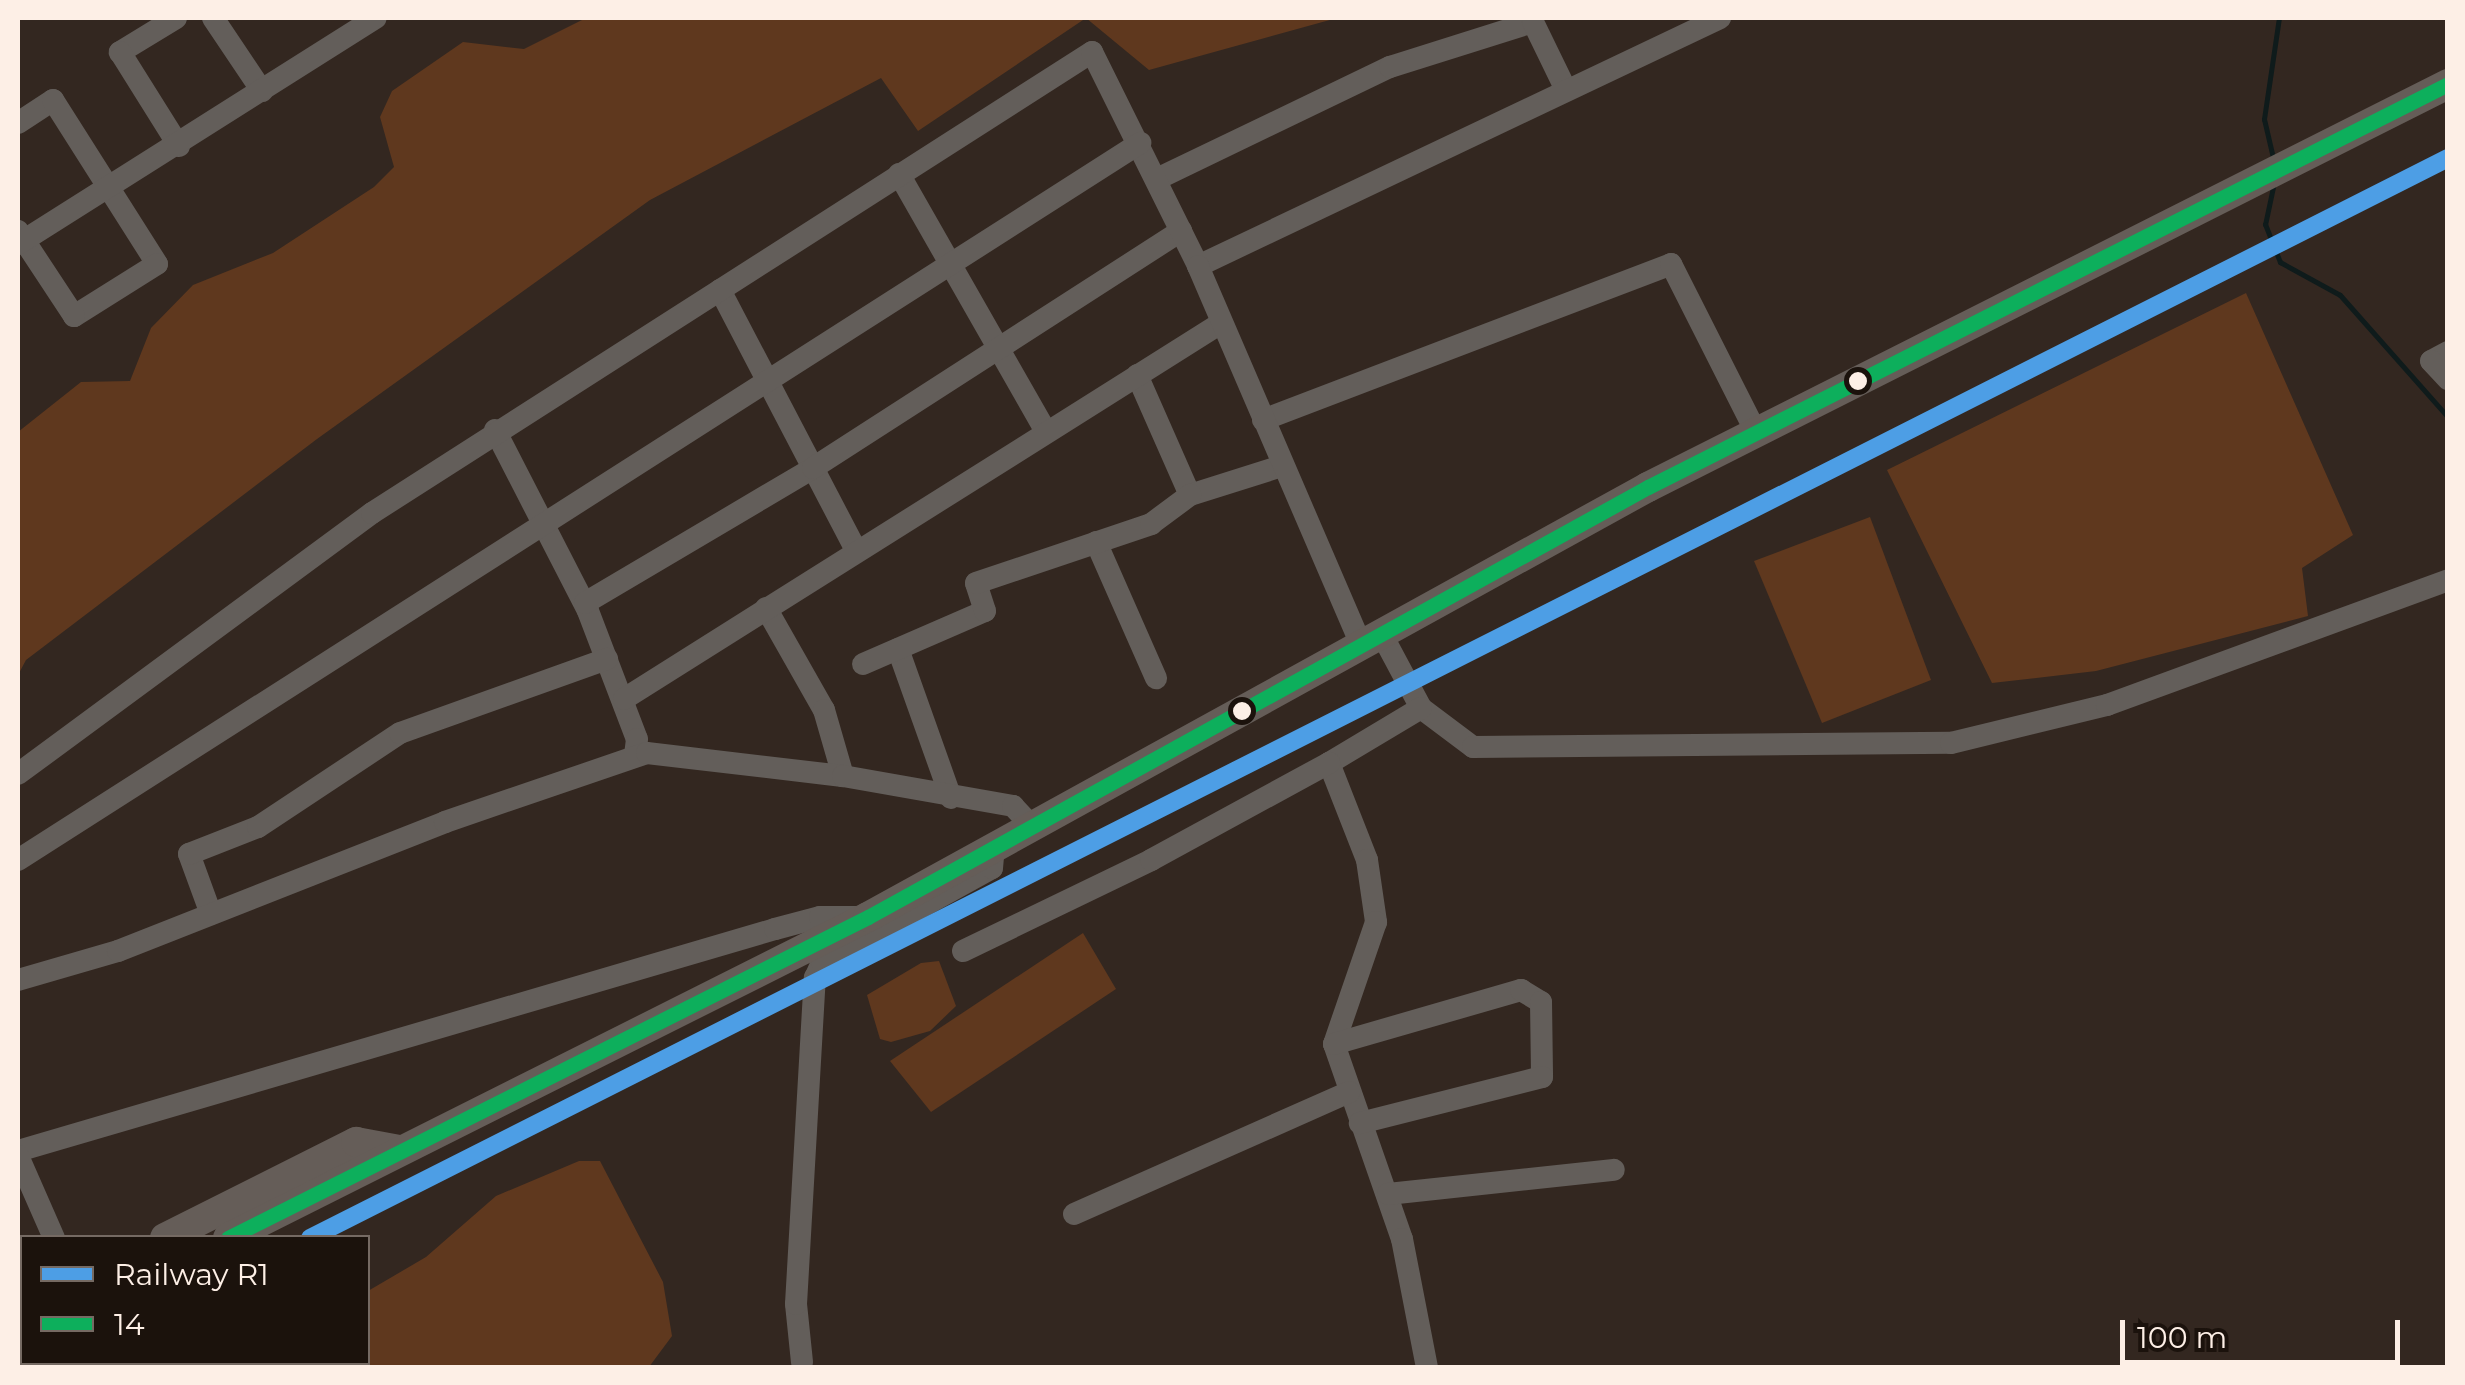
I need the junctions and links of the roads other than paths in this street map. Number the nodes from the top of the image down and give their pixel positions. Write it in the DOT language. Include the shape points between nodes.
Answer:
graph roads {
  1 [pos="176,18"];
  2 [pos="213,18"];
  3 [pos="376,18"];
  4 [pos="1720,18"];
  5 [pos="2448,84"];
  6 [pos="1566,90"];
  7 [pos="262,91"];
  8 [pos="18,123"];
  9 [pos="1140,143"];
  10 [pos="178,146"];
  11 [pos="899,174"];
  12 [pos="1157,179"];
  13 [pos="110,188"];
  14 [pos="1181,231"];
  15 [pos="20,239"];
  16 [pos="949,266"];
  17 [pos="1198,266"];
  18 [pos="720,290"];
  19 [pos="1221,323"];
  20 [pos="997,352"];
  21 [pos="2448,352"];
  22 [pos="1137,375"];
  23 [pos="2448,379"];
  24 [pos="767,380"];
  25 [pos="1263,420"];
  26 [pos="494,430"];
  27 [pos="1046,432"];
  28 [pos="1756,432"];
  29 [pos="1282,466"];
  30 [pos="813,468"];
  31 [pos="1190,494"];
  32 [pos="543,524"];
  33 [pos="1096,542"];
  34 [pos="856,550"];
  35 [pos="2448,580"];
  36 [pos="584,603"];
  37 [pos="766,608"];
  38 [pos="1371,639"];
  39 [pos="898,649"];
  40 [pos="607,659"];
  41 [pos="864,664"];
  42 [pos="1156,678"];
  43 [pos="624,699"];
  44 [pos="1420,708"];
  45 [pos="635,756"];
  46 [pos="1329,763"];
  47 [pos="18,774"];
  48 [pos="844,776"];
  49 [pos="951,798"];
  50 [pos="1031,825"];
  51 [pos="994,846"];
  52 [pos="18,860"];
  53 [pos="211,914"];
  54 [pos="868,917"];
  55 [pos="962,951"];
  56 [pos="18,980"];
  57 [pos="1334,1044"];
  58 [pos="1348,1092"];
  59 [pos="1360,1124"];
  60 [pos="399,1150"];
  61 [pos="18,1153"];
  62 [pos="1614,1170"];
  63 [pos="1388,1194"];
  64 [pos="1074,1214"];
  65 [pos="53,1235"];
  66 [pos="170,1235"];
  67 [pos="234,1235"];
  68 [pos="802,1365"];
  69 [pos="1427,1368"];
  1 -- 10 [label="street" via="120,52"];
  2 -- 7 [label="street"];
  3 -- 7 [label="street"];
  4 -- 6 [label="street"];
  5 -- 28 [label="main road"];
  6 -- 12 [label="street" via="1533,22 1390,67"];
  6 -- 17 [label="street"];
  7 -- 10 [label="street"];
  8 -- 13 [label="street" via="54,100"];
  9 -- 11 [label="street" via="1092,52"];
  9 -- 12 [label="street"];
  9 -- 16 [label="street"];
  10 -- 13 [label="street"];
  11 -- 16 [label="street"];
  11 -- 18 [label="street"];
  12 -- 14 [label="street"];
  13 -- 15 [label="street"];
  13 -- 15 [label="street" via="157,264 74,316"];
  14 -- 17 [label="street"];
  14 -- 20 [label="street"];
  16 -- 20 [label="street"];
  16 -- 24 [label="street"];
  17 -- 19 [label="street"];
  18 -- 24 [label="street"];
  18 -- 26 [label="street"];
  19 -- 22 [label="street"];
  19 -- 25 [label="street"];
  20 -- 27 [label="street"];
  20 -- 30 [label="street"];
  21 -- 23 [label="street" via="2431,361"];
  22 -- 27 [label="street"];
  22 -- 31 [label="street"];
  24 -- 30 [label="street"];
  24 -- 32 [label="street"];
  25 -- 28 [label="street" via="1671,264"];
  25 -- 29 [label="street"];
  26 -- 32 [label="street"];
  26 -- 47 [label="street"];
  27 -- 34 [label="street"];
  28 -- 38 [label="main road"];
  29 -- 31 [label="street"];
  29 -- 38 [label="street"];
  30 -- 34 [label="street"];
  30 -- 36 [label="street"];
  31 -- 33 [label="street" via="1150,524"];
  32 -- 36 [label="street"];
  32 -- 52 [label="street"];
  33 -- 39 [label="street" via="976,583 985,611"];
  33 -- 42 [label="street"];
  34 -- 37 [label="street"];
  35 -- 44 [label="street" via="2108,705 1951,743 1473,747"];
  36 -- 40 [label="street"];
  37 -- 43 [label="street"];
  37 -- 48 [label="street" via="824,710"];
  38 -- 44 [label="street"];
  38 -- 50 [label="main road"];
  39 -- 41 [label="street"];
  39 -- 49 [label="street"];
  40 -- 43 [label="street"];
  40 -- 53 [label="street" via="400,733 258,828 188,854"];
  43 -- 45 [label="street" via="637,739"];
  44 -- 46 [label="street"];
  45 -- 48 [label="street"];
  45 -- 53 [label="street"];
  46 -- 55 [label="street" via="1151,860"];
  46 -- 57 [label="street" via="1367,860 1376,922"];
  48 -- 49 [label="street"];
  49 -- 50 [label="street" via="1013,806"];
  50 -- 51 [label="main road"];
  51 -- 54 [label="main road"];
  51 -- 68 [label="street" via="992,868 822,962 816,978 796,1304"];
  53 -- 56 [label="street"];
  54 -- 60 [label="main road"];
  54 -- 61 [label="street" via="820,917"];
  57 -- 58 [label="street"];
  57 -- 59 [label="street" via="1521,990 1540,1002 1542,1077"];
  58 -- 59 [label="street"];
  58 -- 64 [label="street"];
  59 -- 63 [label="street"];
  60 -- 66 [label="main road" via="356,1142"];
  60 -- 67 [label="main road"];
  61 -- 65 [label="street"];
  62 -- 63 [label="street"];
  63 -- 69 [label="street"];
}
